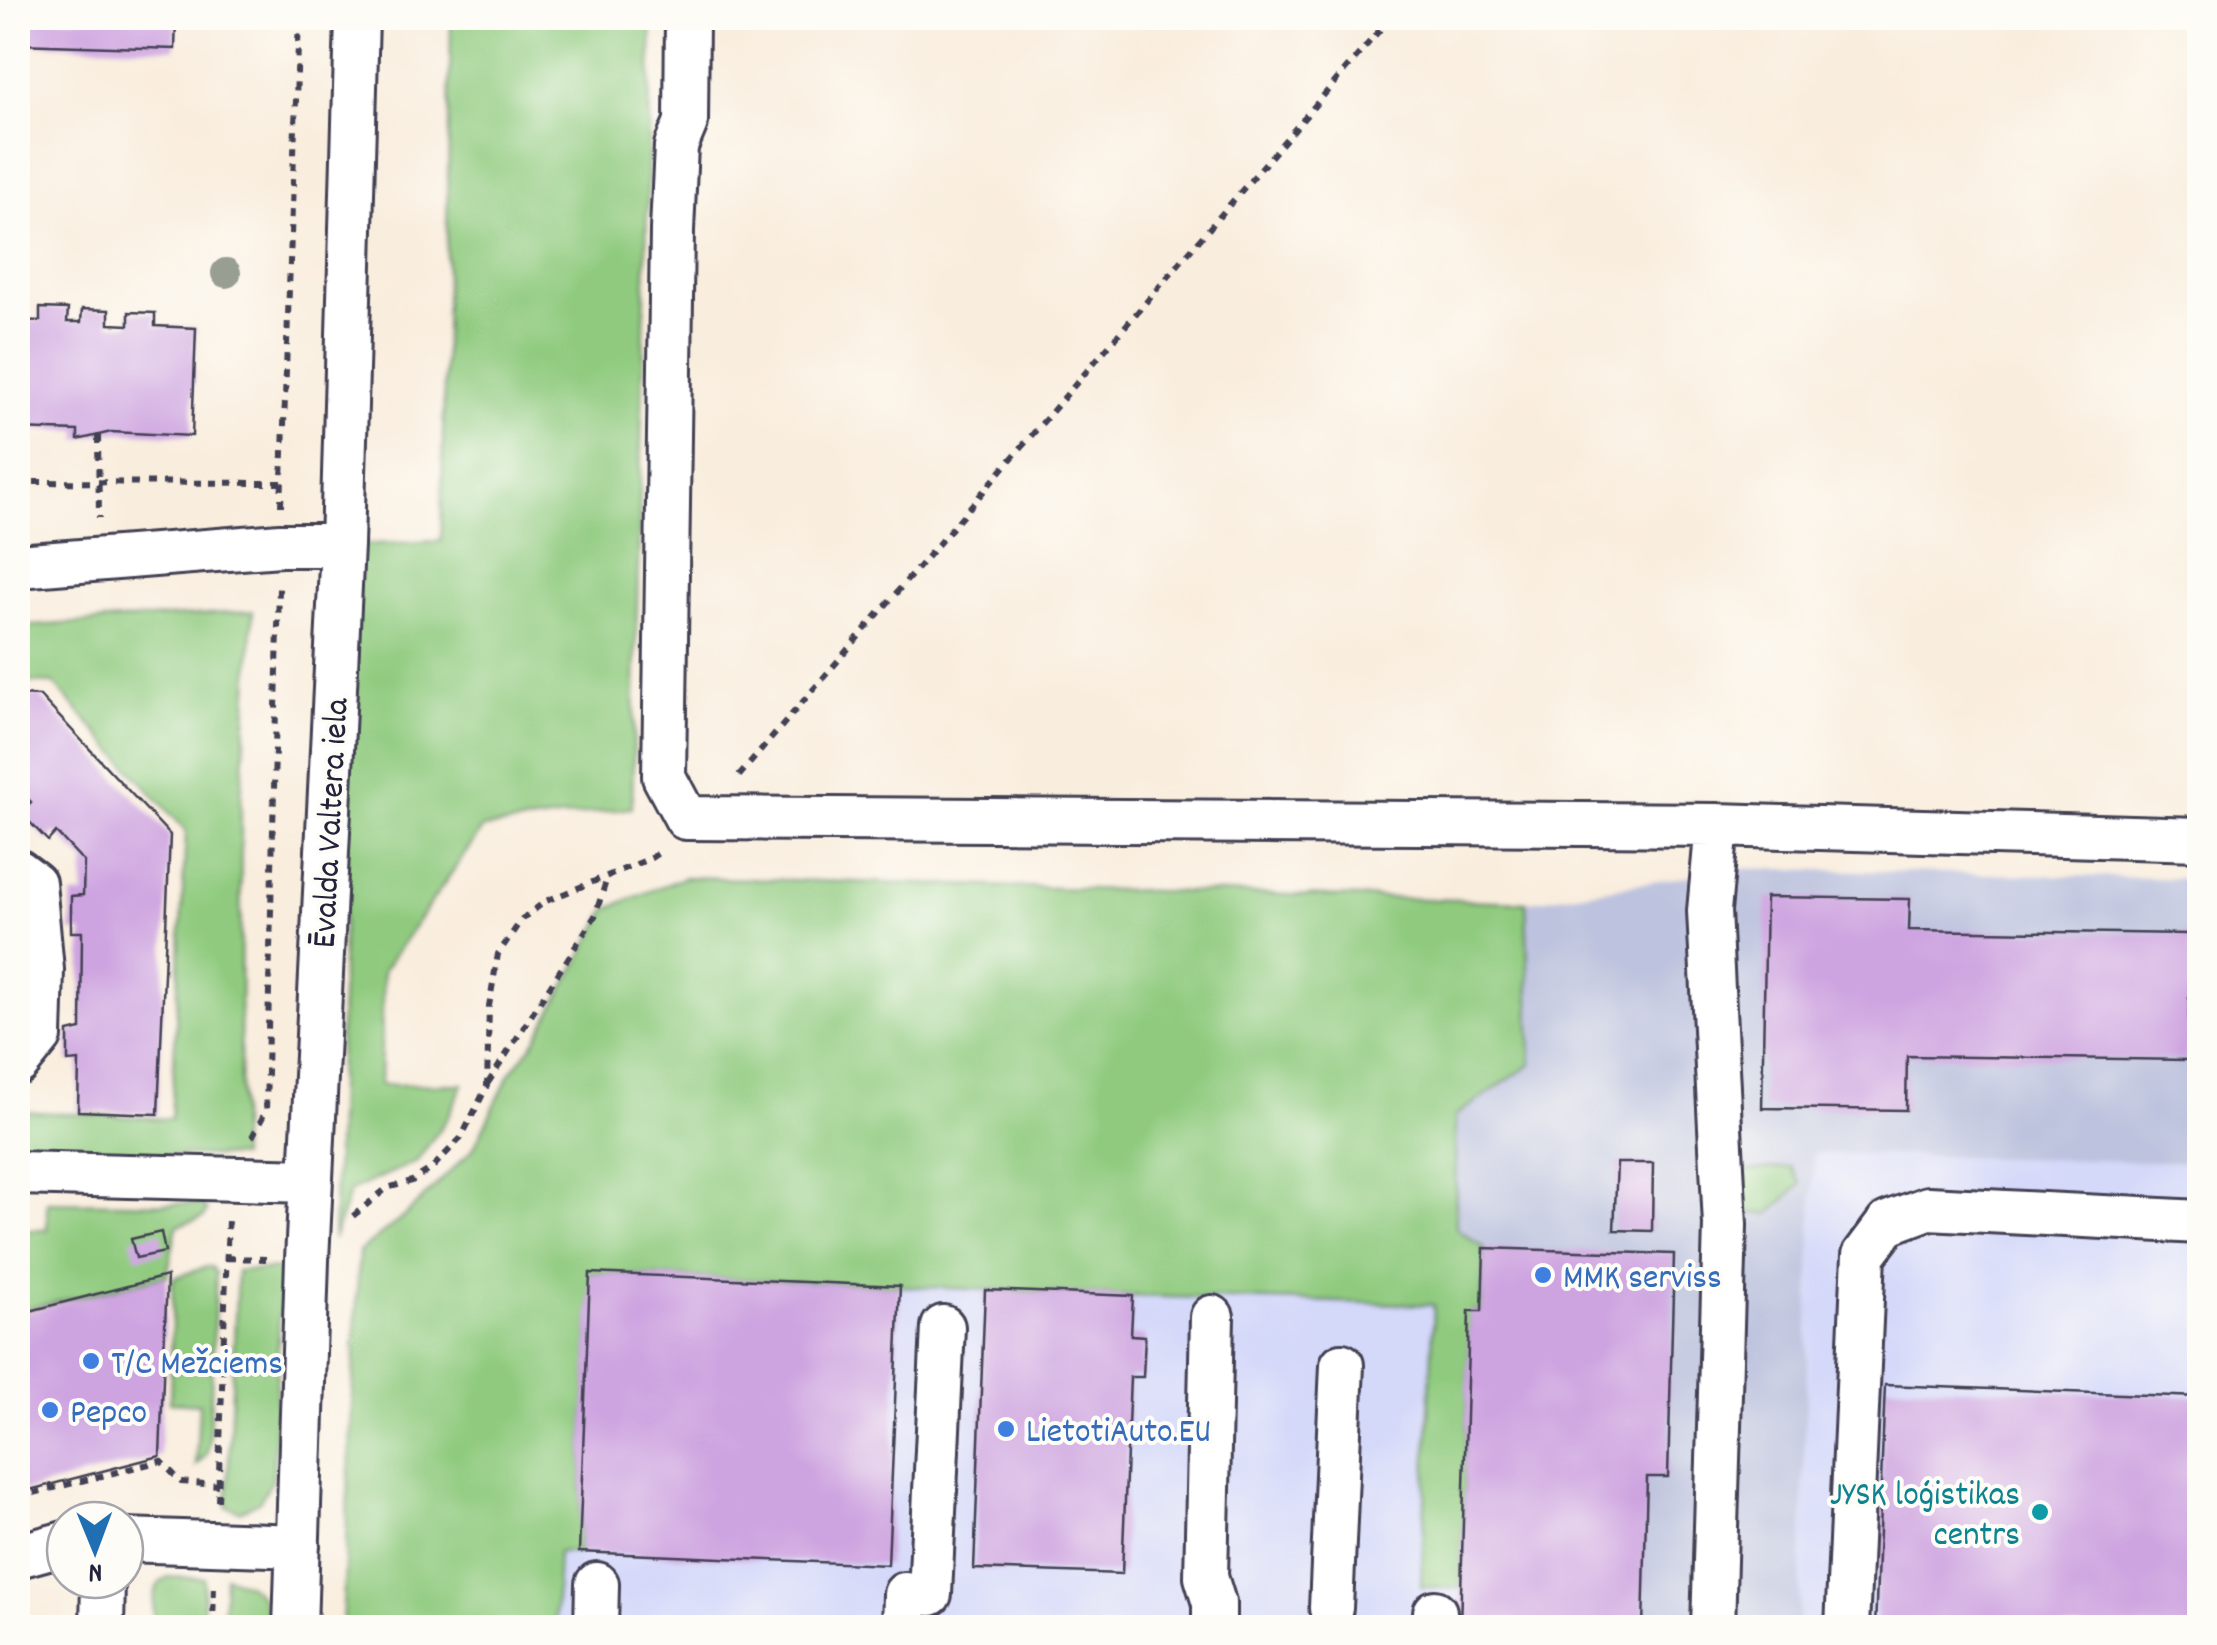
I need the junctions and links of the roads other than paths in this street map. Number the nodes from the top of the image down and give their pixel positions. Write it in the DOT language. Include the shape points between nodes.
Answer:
graph roads {
  1 [pos="356,18"];
  2 [pos="688,18"];
  3 [pos="342,545"];
  4 [pos="18,566"];
  5 [pos="1717,825"];
  6 [pos="2200,839"];
  7 [pos="18,870"];
  8 [pos="18,1063"];
  9 [pos="18,1173"];
  10 [pos="310,1181"];
  11 [pos="2200,1222"];
  12 [pos="1212,1317"];
  13 [pos="943,1327"];
  14 [pos="1342,1365"];
  15 [pos="145,1541"];
  16 [pos="298,1546"];
  17 [pos="45,1549"];
  18 [pos="18,1556"];
  19 [pos="597,1584"];
  20 [pos="103,1600"];
  21 [pos="913,1605"];
  22 [pos="1331,1608"];
  23 [pos="102,1628"];
  24 [pos="296,1628"];
  25 [pos="596,1628"];
  26 [pos="1214,1628"];
  27 [pos="1713,1628"];
  28 [pos="1848,1628"];
  1 -- 3 [label="street, Ēvalda Valtera iela"];
  2 -- 5 [label="street" via="686,122 676,146 672,230 664,777 686,818"];
  3 -- 4 [label="street"];
  3 -- 10 [label="street, Ēvalda Valtera iela"];
  5 -- 6 [label="street"];
  5 -- 27 [label="street" via="1709,911 1725,1226"];
  7 -- 8 [label="street" via="34,884 42,970 40,1036"];
  9 -- 10 [label="street"];
  10 -- 16 [label="street, Ēvalda Valtera iela"];
  11 -- 28 [label="street" via="1928,1208 1888,1223 1864,1256"];
  12 -- 26 [label="street" via="1206,1577"];
  13 -- 21 [label="street"];
  14 -- 22 [label="street"];
  15 -- 16 [label="street"];
  16 -- 24 [label="street, Ēvalda Valtera iela"];
  17 -- 18 [label="street"];
  19 -- 25 [label="street"];
  20 -- 23 [label="street"];
}
